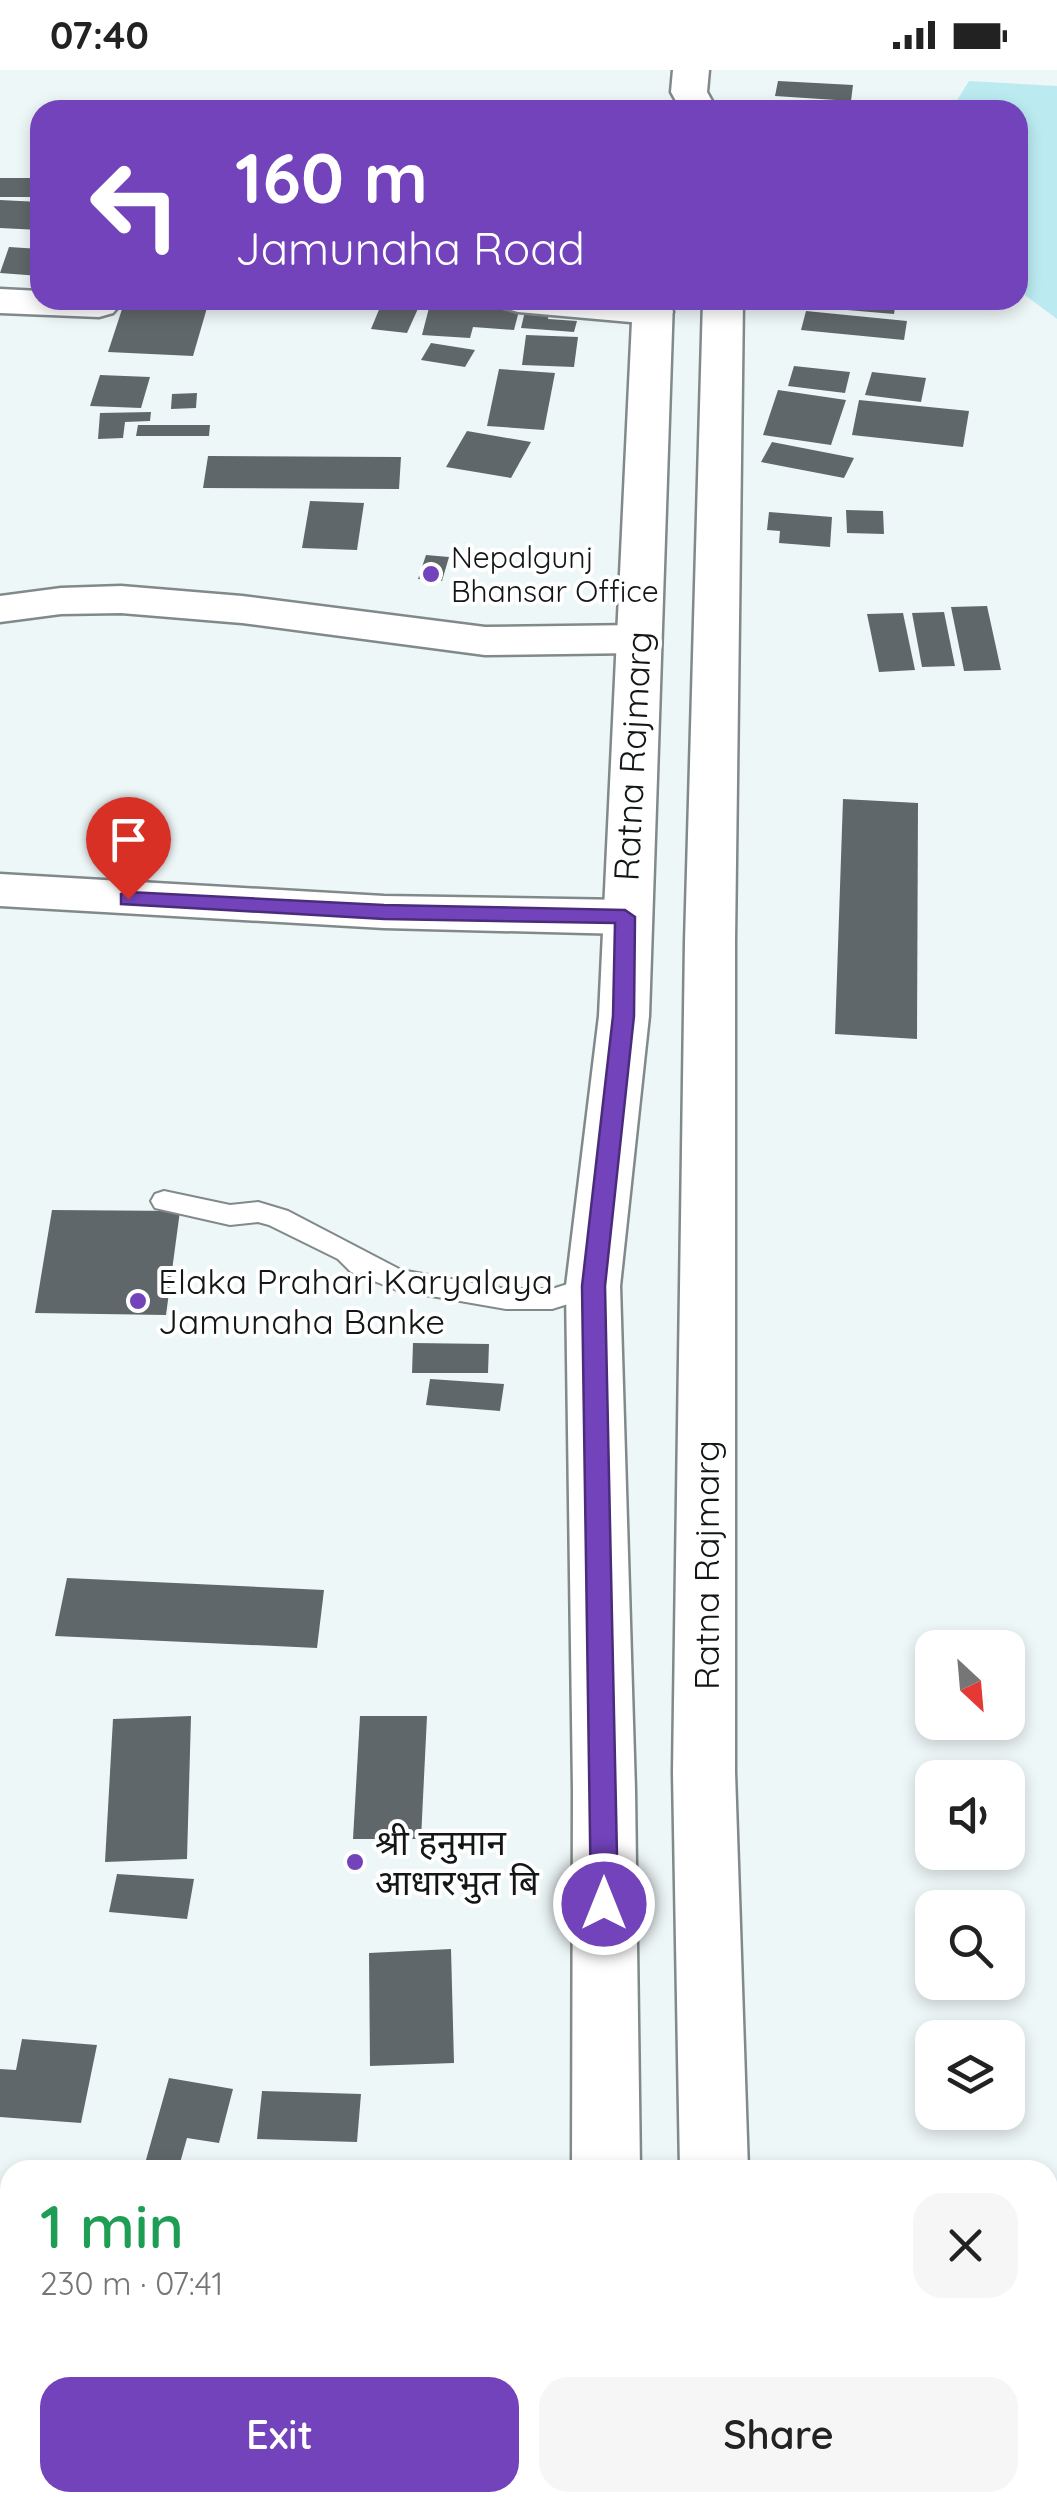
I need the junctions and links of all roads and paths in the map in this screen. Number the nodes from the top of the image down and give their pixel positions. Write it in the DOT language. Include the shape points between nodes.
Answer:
graph roads {
  1 [pos="0,302"];
  2 [pos="30,303"];
  3 [pos="653,310"];
  4 [pos="724,310"];
  5 [pos="0,608"];
  6 [pos="637,639"];
  7 [pos="0,890"];
  8 [pos="625,917"];
  9 [pos="164,1201"];
  10 [pos="594,1286"];
  11 [pos="606,2160"];
  12 [pos="714,2160"];
  1 -- 2 [label="main road"];
  3 -- 6 [label="main road, Ratna Rajmarg"];
  4 -- 12 [label="main road, Ratna Rajmarg" via="710,942 704,1772"];
  5 -- 6 [label="main road" via="43,600 156,598 486,642"];
  6 -- 8 [label="main road, Ratna Rajmarg"];
  7 -- 8 [label="main road" via="365,911"];
  8 -- 10 [label="main road, Ratna Rajmarg" via="624,1016"];
  9 -- 10 [label="lane" via="278,1218 397,1280 506,1299 552,1299"];
  10 -- 11 [label="main road, Ratna Rajmarg"];
}
